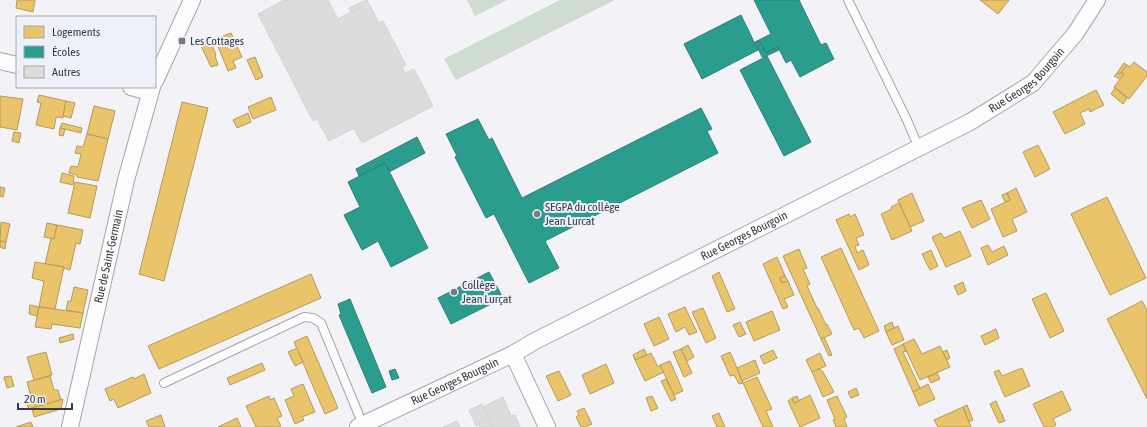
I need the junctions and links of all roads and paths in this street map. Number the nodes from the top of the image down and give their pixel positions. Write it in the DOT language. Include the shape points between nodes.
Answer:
graph roads {
  1 [pos="192,0"];
  2 [pos="848,0"];
  3 [pos="1097,0"];
  4 [pos="0,61"];
  5 [pos="16,65"];
  6 [pos="156,78"];
  7 [pos="152,88"];
  8 [pos="919,148"];
  9 [pos="513,354"];
  10 [pos="164,383"];
  11 [pos="360,426"];
  12 [pos="70,427"];
  13 [pos="547,427"];
  1 -- 6 [label="street, Rue de Saint-Germain"];
  2 -- 8 [label="lane"];
  3 -- 8 [label="street, Rue Georges Bourgoin" via="1075,34 1033,83 970,122"];
  4 -- 5 [label="street"];
  7 -- 12 [label="street, Rue de Saint-Germain" via="126,180"];
  8 -- 9 [label="street, Rue Georges Bourgoin"];
  9 -- 11 [label="street, Rue Georges Bourgoin"];
  9 -- 13 [label="street"];
  10 -- 11 [label="lane" via="304,317 313,318 321,323"];
}
